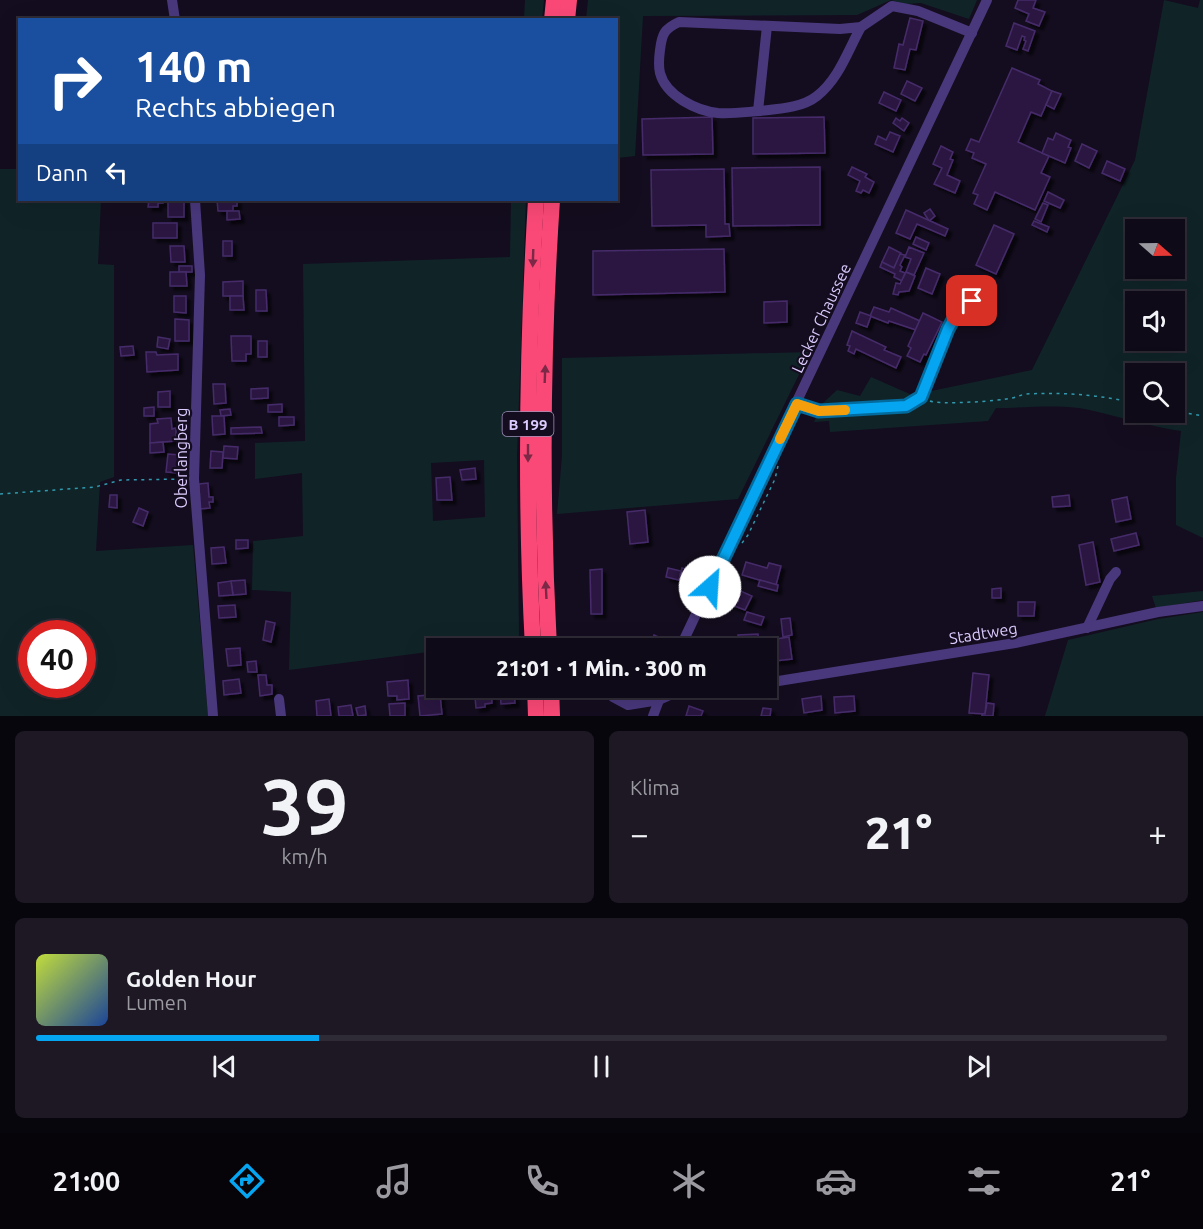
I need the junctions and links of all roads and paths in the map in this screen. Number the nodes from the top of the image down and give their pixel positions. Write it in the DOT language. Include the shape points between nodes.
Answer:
graph roads {
  1 [pos="172,0"];
  2 [pos="554,0"];
  3 [pos="569,0"];
  4 [pos="987,0"];
  5 [pos="175,18"];
  6 [pos="552,18"];
  7 [pos="567,18"];
  8 [pos="767,26"];
  9 [pos="861,27"];
  10 [pos="972,33"];
  11 [pos="758,111"];
  12 [pos="195,201"];
  13 [pos="536,201"];
  14 [pos="552,201"];
  15 [pos="972,301"];
  16 [pos="921,397"];
  17 [pos="1125,401"];
  18 [pos="797,404"];
  19 [pos="1185,413"];
  20 [pos="1203,416"];
  21 [pos="194,479"];
  22 [pos="0,494"];
  23 [pos="1116,572"];
  24 [pos="1203,606"];
  25 [pos="1087,628"];
  26 [pos="533,638"];
  27 [pos="549,638"];
  28 [pos="685,638"];
  29 [pos="777,681"];
  30 [pos="535,698"];
  31 [pos="551,698"];
  32 [pos="615,698"];
  33 [pos="663,698"];
  34 [pos="279,699"];
  35 [pos="659,700"];
  36 [pos="213,716"];
  37 [pos="281,716"];
  38 [pos="536,716"];
  39 [pos="552,716"];
  40 [pos="653,716"];
  1 -- 5 [label="street"];
  2 -- 6 [label="highway"];
  3 -- 7 [label="highway"];
  4 -- 10 [label="street, Lecker Chaussee"];
  8 -- 9 [label="street"];
  8 -- 11 [label="street"];
  8 -- 11 [label="street" via="679,22 662,36 660,53 660,75 681,99 696,108 717,113"];
  9 -- 10 [label="street" via="892,6 918,11"];
  9 -- 11 [label="street" via="838,73 817,97 798,106"];
  10 -- 18 [label="street, Lecker Chaussee"];
  12 -- 21 [label="street, Oberlangberg" via="200,275"];
  13 -- 26 [label="highway, B 199, one-way" via="528,405"];
  27 -- 14 [label="highway, B 199, one-way" via="544,403"];
  15 -- 16 [label="street" via="957,313 948,329"];
  16 -- 17 [label="path" via="948,402 1077,394"];
  16 -- 18 [label="street" via="906,406 890,407 819,411"];
  18 -- 28 [label="street, Lecker Chaussee"];
  19 -- 20 [label="path"];
  21 -- 22 [label="path" via="121,480 95,487"];
  21 -- 36 [label="street, Oberlangberg"];
  23 -- 25 [label="street"];
  24 -- 25 [label="street, Stadtweg"];
  25 -- 29 [label="street, Stadtweg"];
  30 -- 38 [label="highway"];
  31 -- 39 [label="highway"];
  32 -- 35 [label="street" via="628,705"];
  33 -- 35 [label="street"];
  34 -- 37 [label="street"];
  35 -- 40 [label="street"];
}
